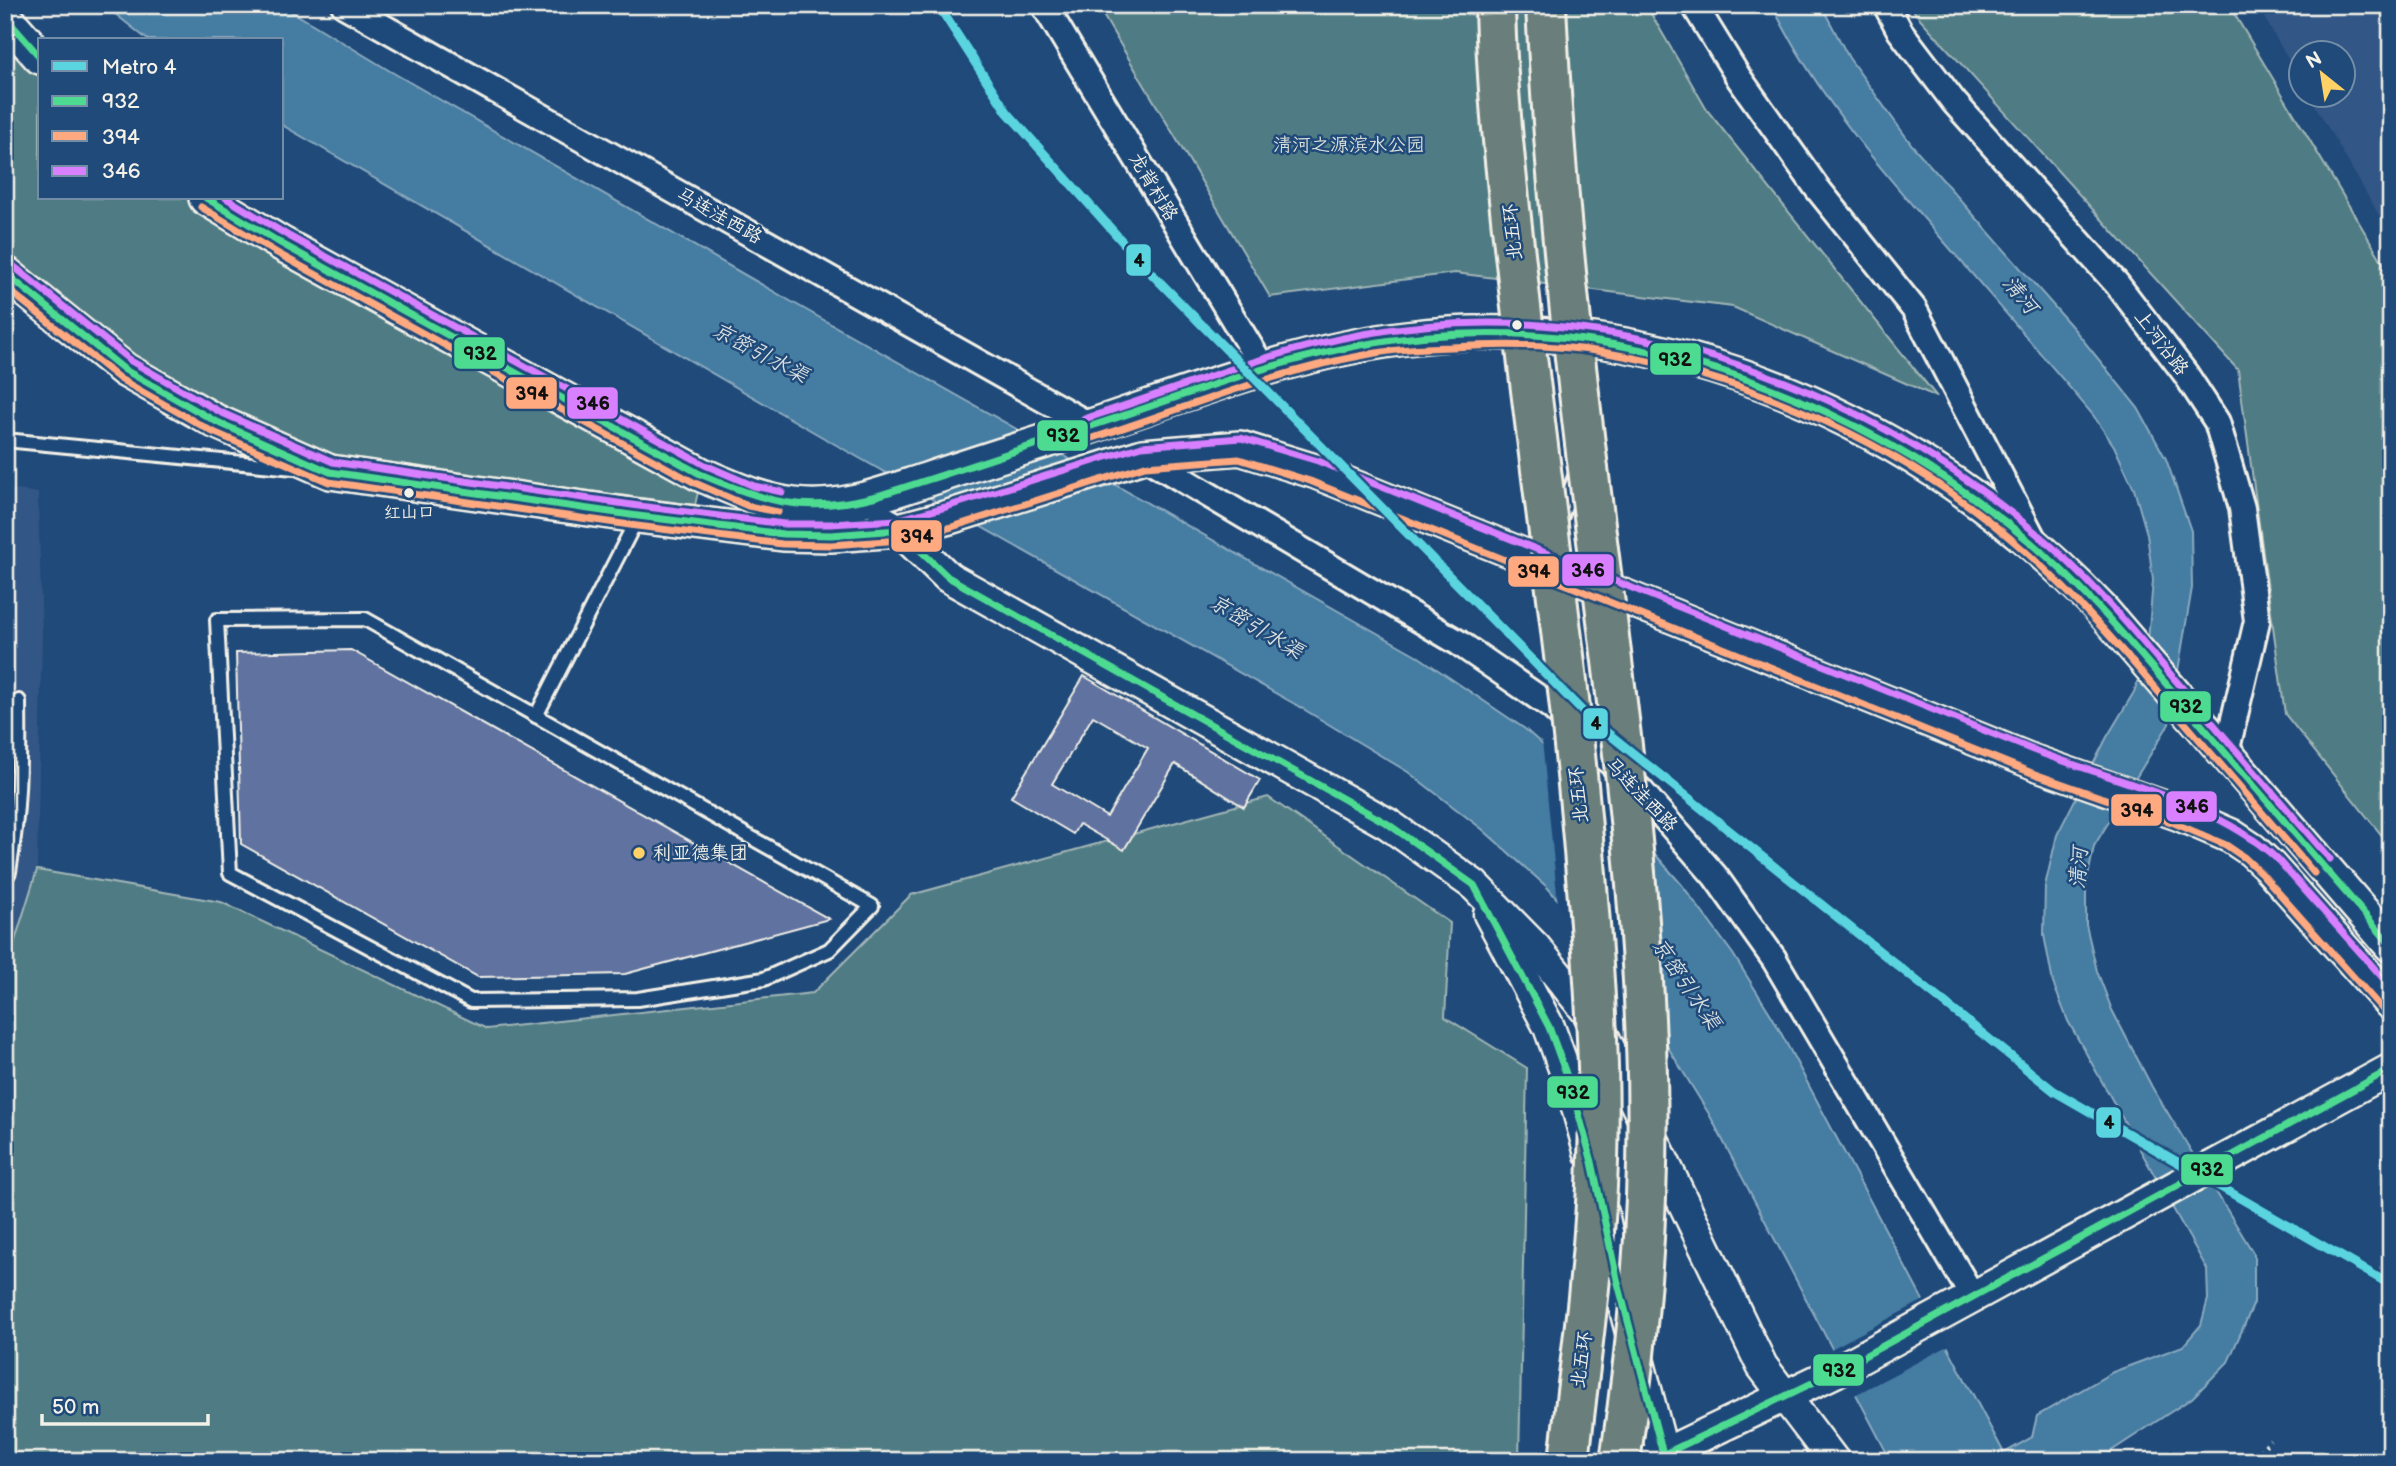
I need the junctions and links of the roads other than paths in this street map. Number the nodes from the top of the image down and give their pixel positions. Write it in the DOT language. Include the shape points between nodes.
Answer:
graph roads {
  1 [pos="345,5"];
  2 [pos="1044,5"];
  3 [pos="1495,5"];
  4 [pos="1546,5"];
  5 [pos="1694,5"];
  6 [pos="1886,5"];
  7 [pos="5,17"];
  8 [pos="38,55"];
  9 [pos="208,200"];
  10 [pos="5,273"];
  11 [pos="1263,368"];
  12 [pos="1093,427"];
  13 [pos="5,440"];
  14 [pos="1143,456"];
  15 [pos="330,472"];
  16 [pos="1576,473"];
  17 [pos="852,504"];
  18 [pos="638,516"];
  19 [pos="900,530"];
  20 [pos="2039,549"];
  21 [pos="1546,565"];
  22 [pos="19,701"];
  23 [pos="536,716"];
  24 [pos="2219,745"];
  25 [pos="5,879"];
  26 [pos="1475,886"];
  27 [pos="2391,946"];
  28 [pos="2391,1003"];
  29 [pos="2391,1069"];
  30 [pos="1973,1297"];
  31 [pos="1785,1396"];
  32 [pos="1656,1457"];
  33 [pos="1569,1461"];
  34 [pos="1620,1461"];
  35 [pos="1834,1461"];
  1 -- 12 [label="street, 马连洼西路"];
  2 -- 11 [label="street, 龙背村路"];
  3 -- 33 [label="highway, 北五环, bridge" via="1511,217 1580,807 1596,1050 1598,1158 1593,1253"];
  4 -- 34 [label="highway, bridge" via="1560,210 1637,876 1647,1045 1643,1258"];
  5 -- 20 [label="street" via="1809,177 1914,309"];
  6 -- 24 [label="street, 上河沿路" via="1954,102 2117,284 2217,422 2242,508 2257,621"];
  7 -- 8 [label="main road"];
  9 -- 17 [label="main road" via="700,474 751,496 793,505"];
  10 -- 15 [label="main road" via="125,370 215,421"];
  11 -- 12 [label="main road"];
  11 -- 20 [label="main road" via="1405,338 1504,332 1551,334 1710,364 1841,416 1936,470"];
  12 -- 17 [label="main road"];
  13 -- 15 [label="lane"];
  14 -- 19 [label="main road"];
  14 -- 21 [label="main road" via="1240,448 1314,471"];
  14 -- 30 [label="street, 马连洼西路" via="1469,650 1552,707 1641,791 1715,876 1774,958"];
  15 -- 18 [label="main road"];
  16 -- 21 [label="lane"];
  17 -- 19 [label="street"];
  18 -- 19 [label="main road" via="783,534"];
  18 -- 23 [label="lane"];
  19 -- 26 [label="street" via="948,577 1388,824"];
  20 -- 24 [label="main road" via="2101,609"];
  21 -- 28 [label="main road" via="2036,763 2231,836 2269,866"];
  22 -- 25 [label="lane" via="18,811"];
  23 -- 23 [label="lane" via="365,620 218,620 230,873 471,1001 638,999 764,979 829,950 872,906"];
  24 -- 27 [label="main road"];
  26 -- 31 [label="street" via="1535,947 1598,1025 1762,1366"];
  26 -- 32 [label="street" via="1549,1027 1573,1093"];
  29 -- 30 [label="street"];
  30 -- 31 [label="street"];
  31 -- 32 [label="street"];
  31 -- 35 [label="street"];
}
